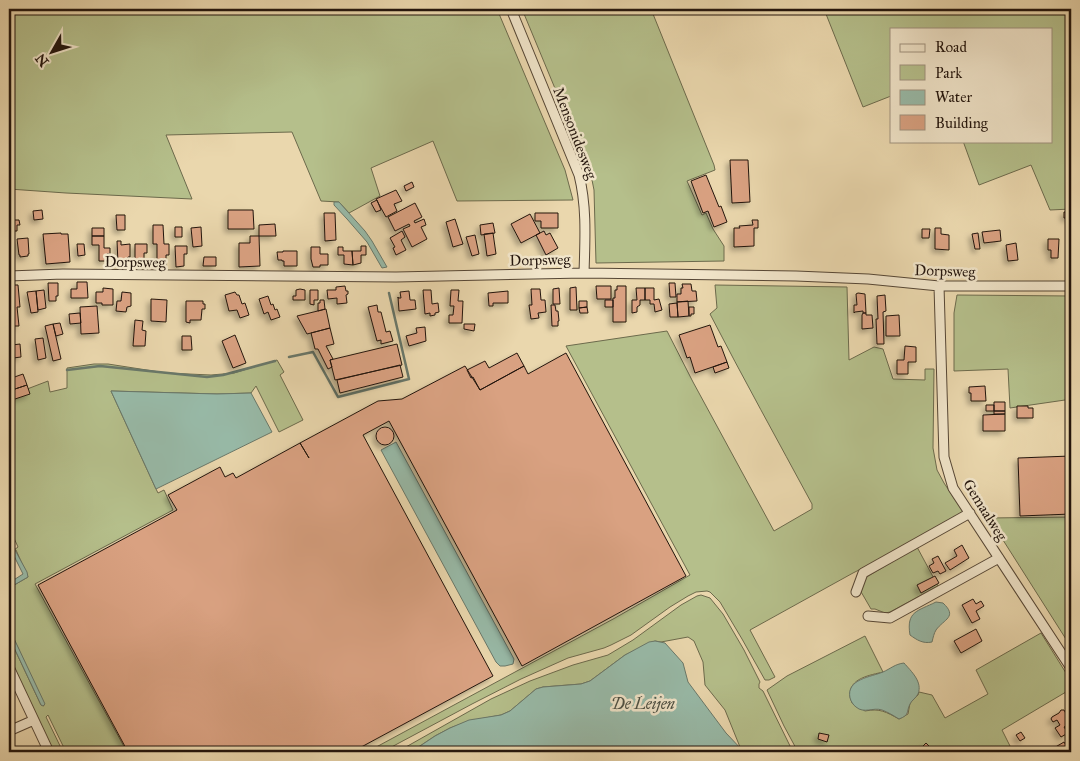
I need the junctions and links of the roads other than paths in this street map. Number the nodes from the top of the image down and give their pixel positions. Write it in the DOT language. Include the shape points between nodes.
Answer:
graph roads {
  1 [pos="510,9"];
  2 [pos="584,273"];
  3 [pos="9,276"];
  4 [pos="939,286"];
  5 [pos="1071,286"];
  6 [pos="970,513"];
  7 [pos="1000,558"];
  8 [pos="856,592"];
  9 [pos="868,616"];
  10 [pos="9,666"];
  11 [pos="1071,668"];
  12 [pos="34,720"];
  13 [pos="9,731"];
  14 [pos="49,752"];
  1 -- 2 [label="street, Mensonidesweg" via="579,175 585,207"];
  2 -- 3 [label="street, Dorpsweg" via="396,277"];
  2 -- 4 [label="street, Dorpsweg" via="868,279"];
  4 -- 5 [label="street, Dorpsweg"];
  4 -- 6 [label="street, Gemaalweg" via="944,457 953,488"];
  6 -- 7 [label="street, Gemaalweg"];
  6 -- 8 [label="street" via="864,573"];
  7 -- 9 [label="street" via="890,618"];
  7 -- 11 [label="street, Gemaalweg"];
  10 -- 12 [label="street"];
  12 -- 13 [label="street"];
  12 -- 14 [label="street"];
}
